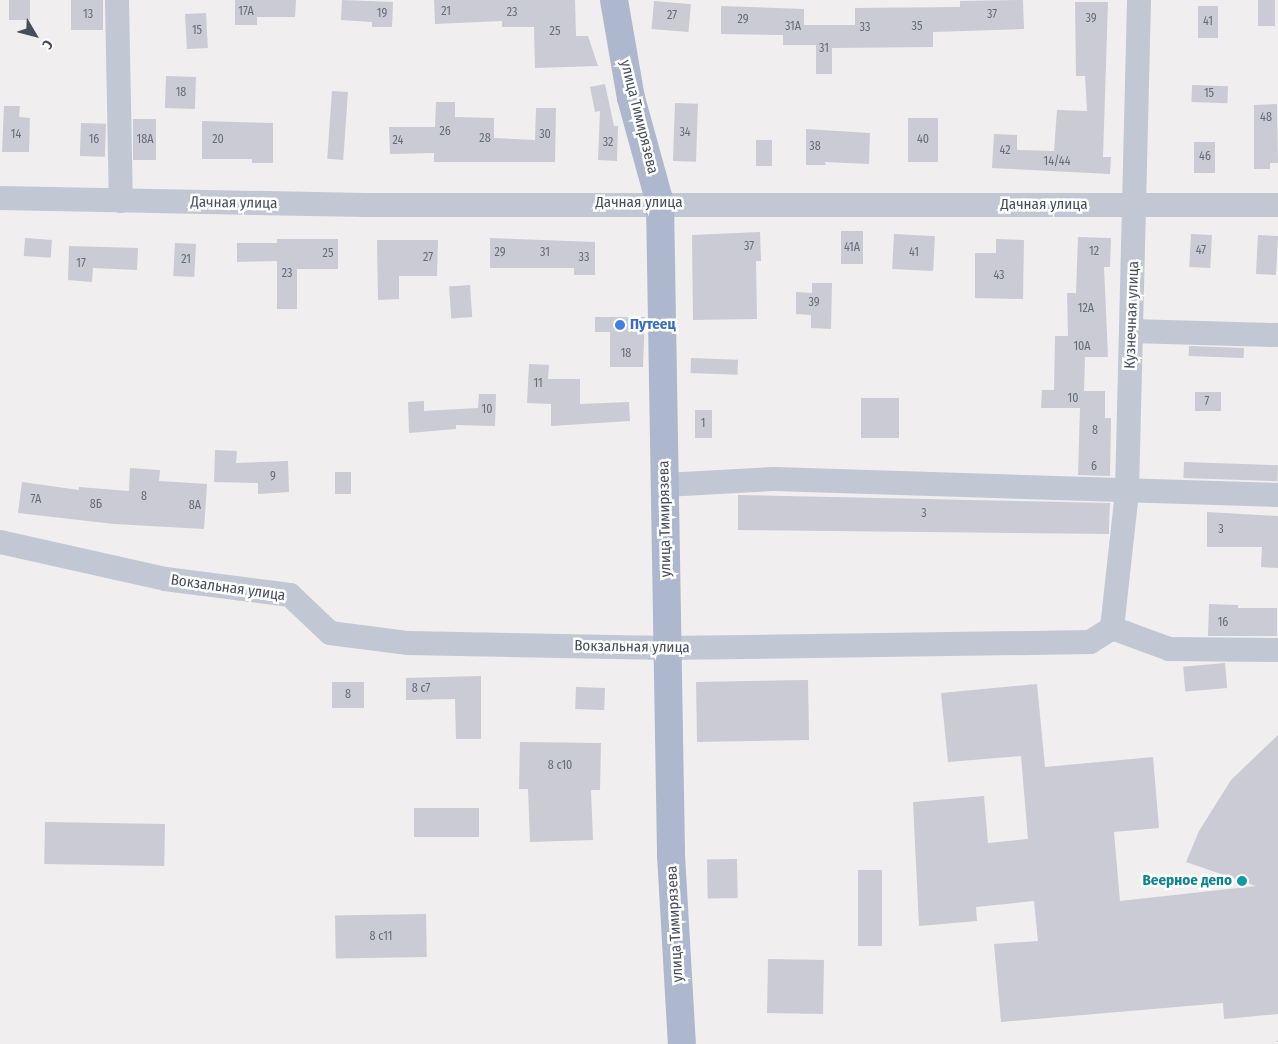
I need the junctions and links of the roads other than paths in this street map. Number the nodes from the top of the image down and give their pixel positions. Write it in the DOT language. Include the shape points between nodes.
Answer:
graph roads {
  1 [pos="118,0"];
  2 [pos="614,0"];
  3 [pos="1139,0"];
  4 [pos="0,198"];
  5 [pos="121,201"];
  6 [pos="660,203"];
  7 [pos="1278,205"];
  8 [pos="1135,206"];
  9 [pos="1131,332"];
  10 [pos="1278,335"];
  11 [pos="665,484"];
  12 [pos="1127,492"];
  13 [pos="1278,494"];
  14 [pos="0,542"];
  15 [pos="1112,628"];
  16 [pos="667,648"];
  17 [pos="1278,650"];
  18 [pos="682,1044"];
  1 -- 5 [label="street"];
  2 -- 6 [label="main road, улица Тимирязева" via="631,98"];
  3 -- 8 [label="street, Кузнечная улица"];
  4 -- 5 [label="street, Дачная улица"];
  5 -- 6 [label="street, Дачная улица" via="364,205"];
  6 -- 8 [label="street, Дачная улица"];
  6 -- 11 [label="main road, улица Тимирязева"];
  7 -- 8 [label="street, Дачная улица"];
  8 -- 9 [label="street, Кузнечная улица"];
  9 -- 10 [label="street"];
  9 -- 12 [label="street, Кузнечная улица"];
  11 -- 12 [label="street" via="774,479"];
  11 -- 16 [label="main road, улица Тимирязева"];
  12 -- 13 [label="street"];
  12 -- 15 [label="street, Кузнечная улица"];
  14 -- 16 [label="street, Вокзальная улица" via="165,579 290,595 330,633 408,643"];
  15 -- 16 [label="street, Вокзальная улица" via="1090,642"];
  15 -- 17 [label="street" via="1169,649"];
  16 -- 18 [label="main road, улица Тимирязева" via="671,855"];
}
